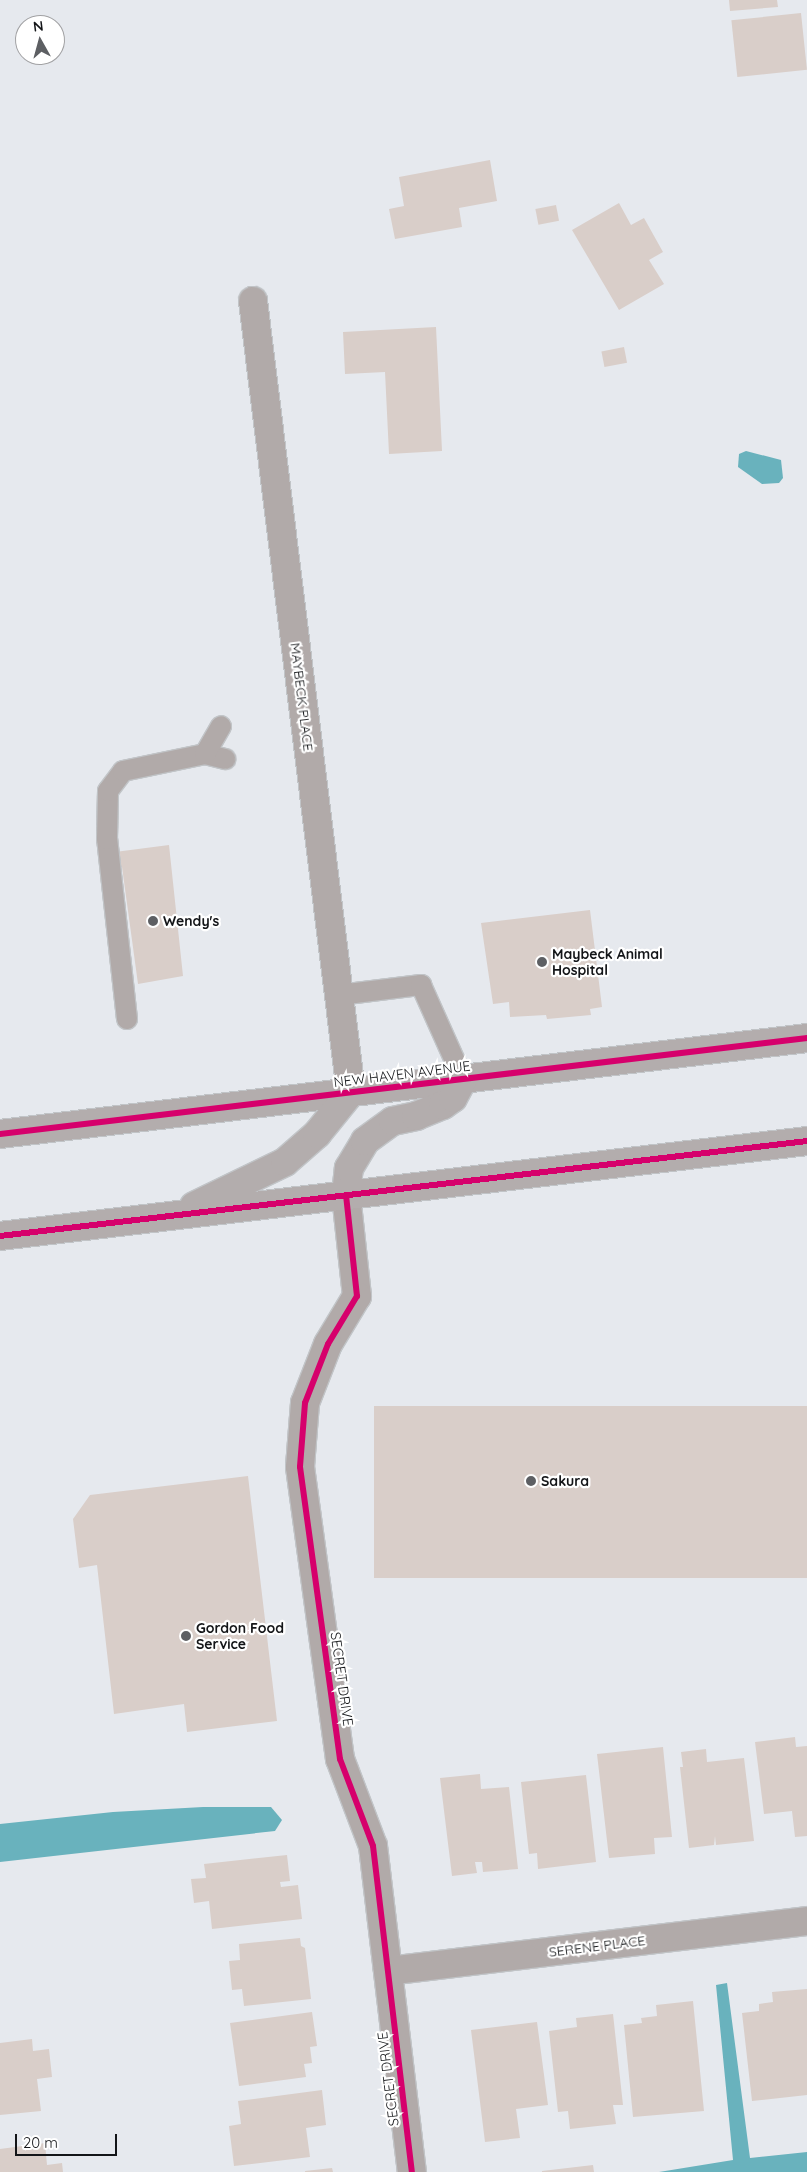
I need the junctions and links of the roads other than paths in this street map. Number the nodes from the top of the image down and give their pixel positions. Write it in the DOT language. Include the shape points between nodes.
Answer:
graph roads {
  1 [pos="253,301"];
  2 [pos="221,726"];
  3 [pos="205,754"];
  4 [pos="225,759"];
  5 [pos="339,995"];
  6 [pos="126,1019"];
  7 [pos="807,1038"];
  8 [pos="463,1079"];
  9 [pos="351,1092"];
  10 [pos="67,1125"];
  11 [pos="0,1134"];
  12 [pos="807,1140"];
  13 [pos="0,1143"];
  14 [pos="346,1195"];
  15 [pos="175,1216"];
  16 [pos="0,1236"];
  17 [pos="807,1921"];
  18 [pos="388,1971"];
  19 [pos="412,2172"];
  1 -- 5 [label="street, MAYBECK PLACE"];
  2 -- 3 [label="lane"];
  3 -- 4 [label="lane"];
  3 -- 6 [label="lane" via="123,771 108,791 107,839"];
  5 -- 8 [label="lane" via="421,985"];
  5 -- 9 [label="street, MAYBECK PLACE"];
  7 -- 8 [label="main road, NEW HAVEN AVENUE"];
  8 -- 9 [label="main road, NEW HAVEN AVENUE"];
  8 -- 14 [label="main road" via="453,1098 443,1105 393,1121 365,1140 349,1168"];
  9 -- 10 [label="main road, NEW HAVEN AVENUE"];
  9 -- 15 [label="main road" via="317,1134 285,1162"];
  10 -- 11 [label="main road, NEW HAVEN AVENUE"];
  10 -- 13 [label="main road"];
  12 -- 14 [label="main road"];
  14 -- 15 [label="main road"];
  14 -- 18 [label="street, SECRET DRIVE" via="357,1296 328,1344 305,1403 300,1466 340,1760 372,1846"];
  15 -- 16 [label="main road"];
  17 -- 18 [label="street, SERENE PLACE"];
  18 -- 19 [label="street, SECRET DRIVE"];
}
